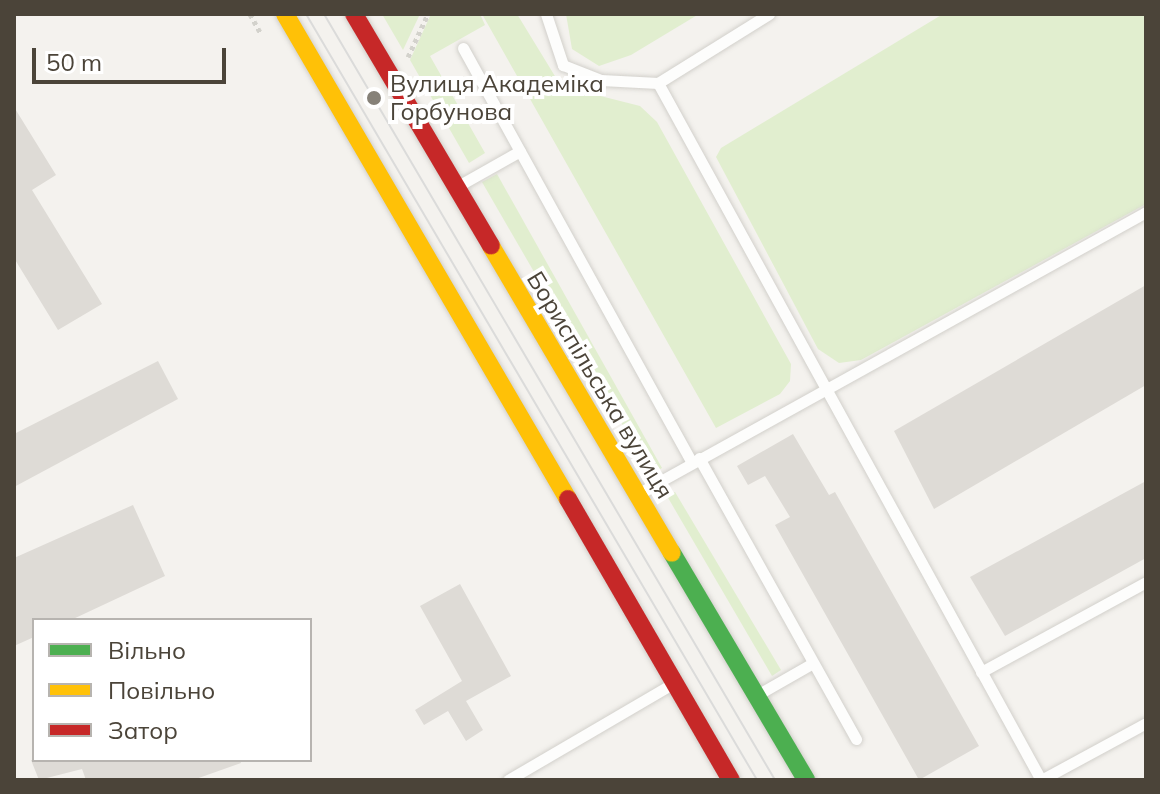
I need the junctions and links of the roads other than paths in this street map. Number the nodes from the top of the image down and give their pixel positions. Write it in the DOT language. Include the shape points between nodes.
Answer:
graph roads {
  1 [pos="285,14"];
  2 [pos="354,14"];
  3 [pos="546,14"];
  4 [pos="769,14"];
  5 [pos="463,48"];
  6 [pos="658,83"];
  7 [pos="520,151"];
  8 [pos="455,188"];
  9 [pos="1146,212"];
  10 [pos="826,388"];
  11 [pos="696,460"];
  12 [pos="638,493"];
  13 [pos="1146,582"];
  14 [pos="813,663"];
  15 [pos="981,672"];
  16 [pos="675,682"];
  17 [pos="756,696"];
  18 [pos="1146,723"];
  19 [pos="856,739"];
  20 [pos="512,779"];
  21 [pos="731,780"];
  22 [pos="806,780"];
  23 [pos="1041,780"];
  1 -- 16 [label="main road"];
  2 -- 8 [label="main road, Бориспільська вулиця"];
  3 -- 6 [label="lane" via="563,65 601,80"];
  4 -- 6 [label="lane"];
  5 -- 7 [label="lane"];
  6 -- 10 [label="lane"];
  7 -- 8 [label="lane"];
  7 -- 11 [label="lane"];
  8 -- 12 [label="main road, Бориспільська вулиця"];
  9 -- 10 [label="lane"];
  10 -- 11 [label="lane"];
  10 -- 15 [label="lane"];
  11 -- 12 [label="lane"];
  11 -- 14 [label="lane"];
  12 -- 17 [label="main road, Бориспільська вулиця"];
  13 -- 15 [label="lane"];
  14 -- 17 [label="lane"];
  14 -- 19 [label="lane"];
  15 -- 23 [label="lane"];
  16 -- 20 [label="lane"];
  16 -- 21 [label="main road"];
  17 -- 22 [label="main road, Бориспільська вулиця"];
  18 -- 23 [label="lane"];
}
